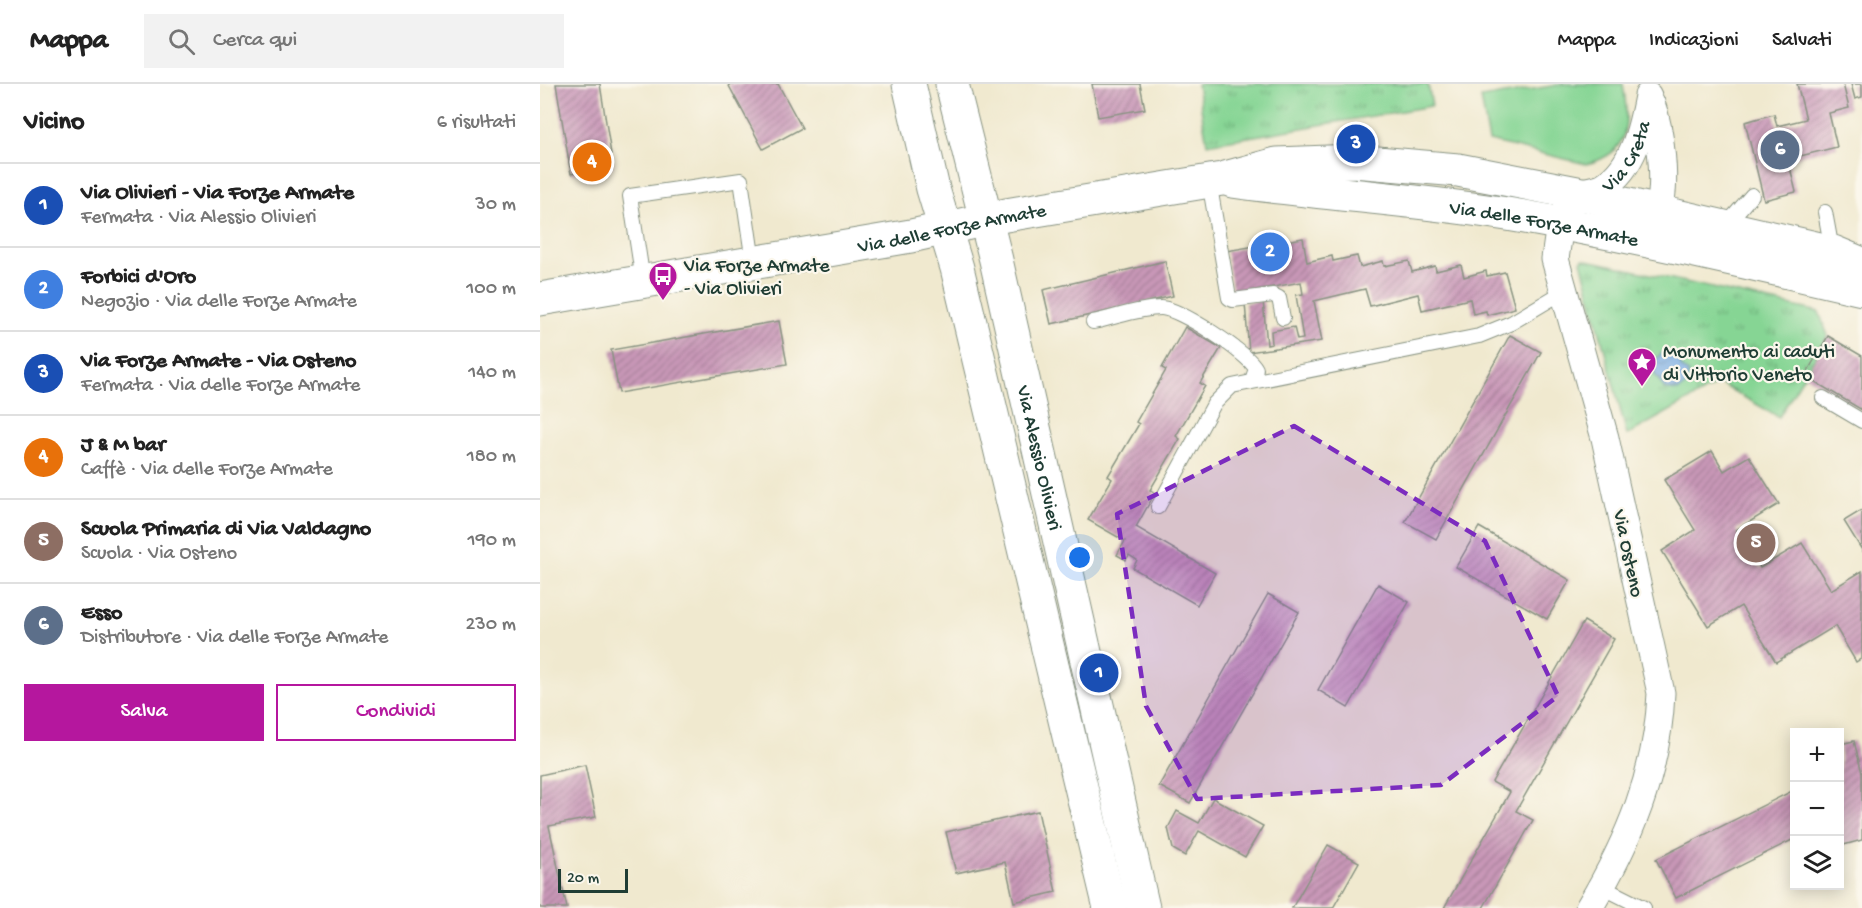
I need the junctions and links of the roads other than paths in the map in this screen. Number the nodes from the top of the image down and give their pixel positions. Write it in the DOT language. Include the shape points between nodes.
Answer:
graph roads {
  1 [pos="909,84"];
  2 [pos="952,84"];
  3 [pos="1648,90"];
  4 [pos="1215,180"];
  5 [pos="1576,194"];
  6 [pos="1752,195"];
  7 [pos="1825,212"];
  8 [pos="1658,213"];
  9 [pos="986,219"];
  10 [pos="1560,224"];
  11 [pos="946,228"];
  12 [pos="1638,239"];
  13 [pos="1727,243"];
  14 [pos="753,262"];
  15 [pos="1837,265"];
  16 [pos="643,280"];
  17 [pos="1862,289"];
  18 [pos="1563,292"];
  19 [pos="540,299"];
  20 [pos="1283,318"];
  21 [pos="1092,322"];
  22 [pos="1252,380"];
  23 [pos="1823,398"];
  24 [pos="1862,421"];
  25 [pos="1158,507"];
  26 [pos="1595,898"];
  27 [pos="1110,908"];
  28 [pos="1143,908"];
  29 [pos="1644,908"];
  1 -- 11 [label="street, Via Alessio Olivieri"];
  2 -- 9 [label="street, Via Alessio Olivieri"];
  3 -- 5 [label="street, Via Creta" via="1641,129 1618,174 1602,187"];
  3 -- 8 [label="street, Via Creta" via="1656,118 1663,188"];
  4 -- 5 [label="street, Via delle Forze Armate" via="1277,164 1354,161 1458,170"];
  4 -- 9 [label="street, Via delle Forze Armate"];
  4 -- 10 [label="street, Via delle Forze Armate" via="1406,199"];
  4 -- 20 [label="lane" via="1229,298 1273,295 1279,298"];
  5 -- 8 [label="street, Via delle Forze Armate"];
  5 -- 10 [label="street, Via Osteno"];
  6 -- 13 [label="lane"];
  7 -- 15 [label="lane" via="1827,235"];
  8 -- 12 [label="street"];
  8 -- 13 [label="street, Via delle Forze Armate"];
  9 -- 11 [label="street, Via delle Forze Armate"];
  9 -- 28 [label="street, Via Alessio Olivieri"];
  10 -- 12 [label="street, Via delle Forze Armate"];
  10 -- 18 [label="street, Via Osteno" via="1555,259"];
  11 -- 14 [label="street, Via delle Forze Armate"];
  11 -- 27 [label="street, Via Alessio Olivieri"];
  12 -- 13 [label="street, Via delle Forze Armate"];
  13 -- 15 [label="street, Via delle Forze Armate"];
  14 -- 16 [label="street, Via delle Forze Armate"];
  14 -- 16 [label="lane" via="741,180 630,196"];
  15 -- 17 [label="street, Via delle Forze Armate"];
  16 -- 19 [label="street, Via delle Forze Armate"];
  18 -- 22 [label="lane" via="1511,323 1479,336"];
  18 -- 26 [label="street, Via Osteno" via="1605,438 1661,693 1660,724 1641,805 1621,854"];
  21 -- 22 [label="lane" via="1155,308 1167,309 1248,357 1256,369"];
  22 -- 25 [label="lane" via="1232,386 1214,404"];
  23 -- 24 [label="lane"];
  26 -- 29 [label="lane"];
}
